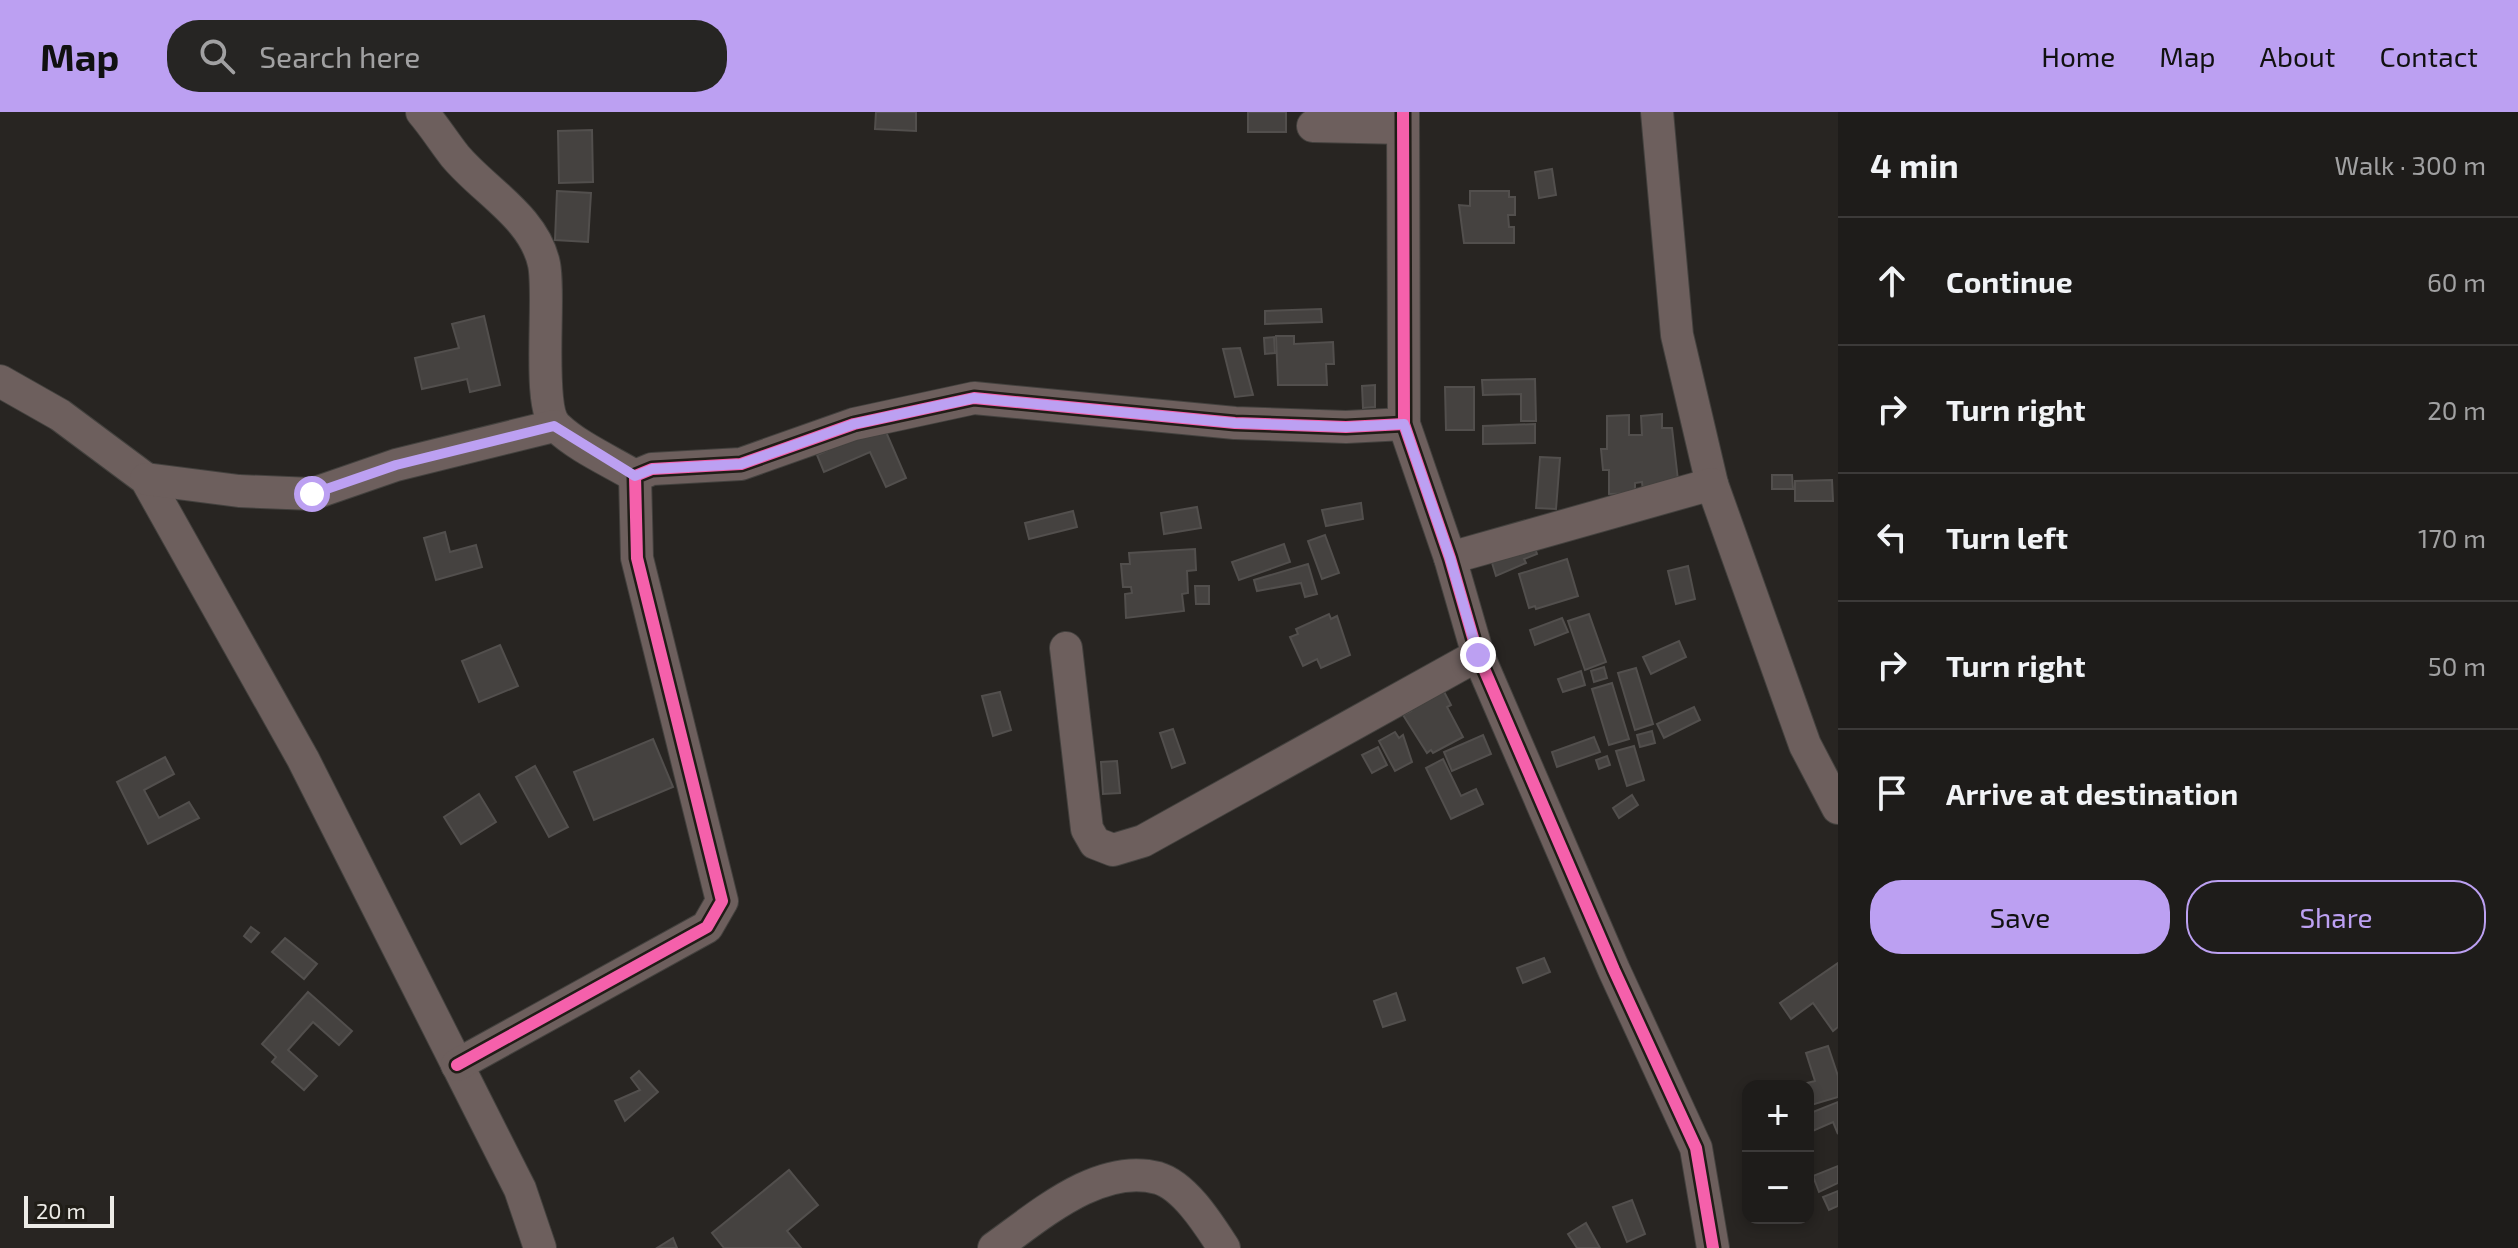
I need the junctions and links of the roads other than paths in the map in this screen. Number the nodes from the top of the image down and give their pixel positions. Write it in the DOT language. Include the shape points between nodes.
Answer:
graph roads {
  1 [pos="422,112"];
  2 [pos="1657,112"];
  3 [pos="1403,120"];
  4 [pos="1313,126"];
  5 [pos="0,381"];
  6 [pos="1404,424"];
  7 [pos="554,426"];
  8 [pos="635,476"];
  9 [pos="146,479"];
  10 [pos="1712,484"];
  11 [pos="1450,558"];
  12 [pos="1066,648"];
  13 [pos="1478,655"];
  14 [pos="1838,808"];
  15 [pos="457,1065"];
  16 [pos="540,1248"];
  17 [pos="994,1248"];
  18 [pos="1224,1248"];
  19 [pos="1713,1248"];
  1 -- 7 [label="street" via="485,189 511,209 532,236 544,264 546,402"];
  2 -- 10 [label="street" via="1677,335"];
  3 -- 4 [label="street"];
  3 -- 6 [label="street"];
  5 -- 9 [label="street" via="60,415"];
  6 -- 8 [label="street" via="1235,423 974,398 854,424 741,464 652,469"];
  6 -- 11 [label="street"];
  7 -- 8 [label="street"];
  7 -- 9 [label="street" via="396,465 312,494"];
  8 -- 15 [label="street" via="637,558 722,901 707,927"];
  9 -- 15 [label="street" via="303,759"];
  10 -- 11 [label="street"];
  10 -- 14 [label="street" via="1805,745"];
  11 -- 13 [label="street"];
  12 -- 13 [label="street" via="1087,829 1095,843 1113,850 1143,841"];
  13 -- 19 [label="street" via="1696,1148"];
  15 -- 16 [label="street" via="520,1189"];
  17 -- 18 [label="street" via="1079,1188 1135,1176 1160,1179 1199,1209"];
}
